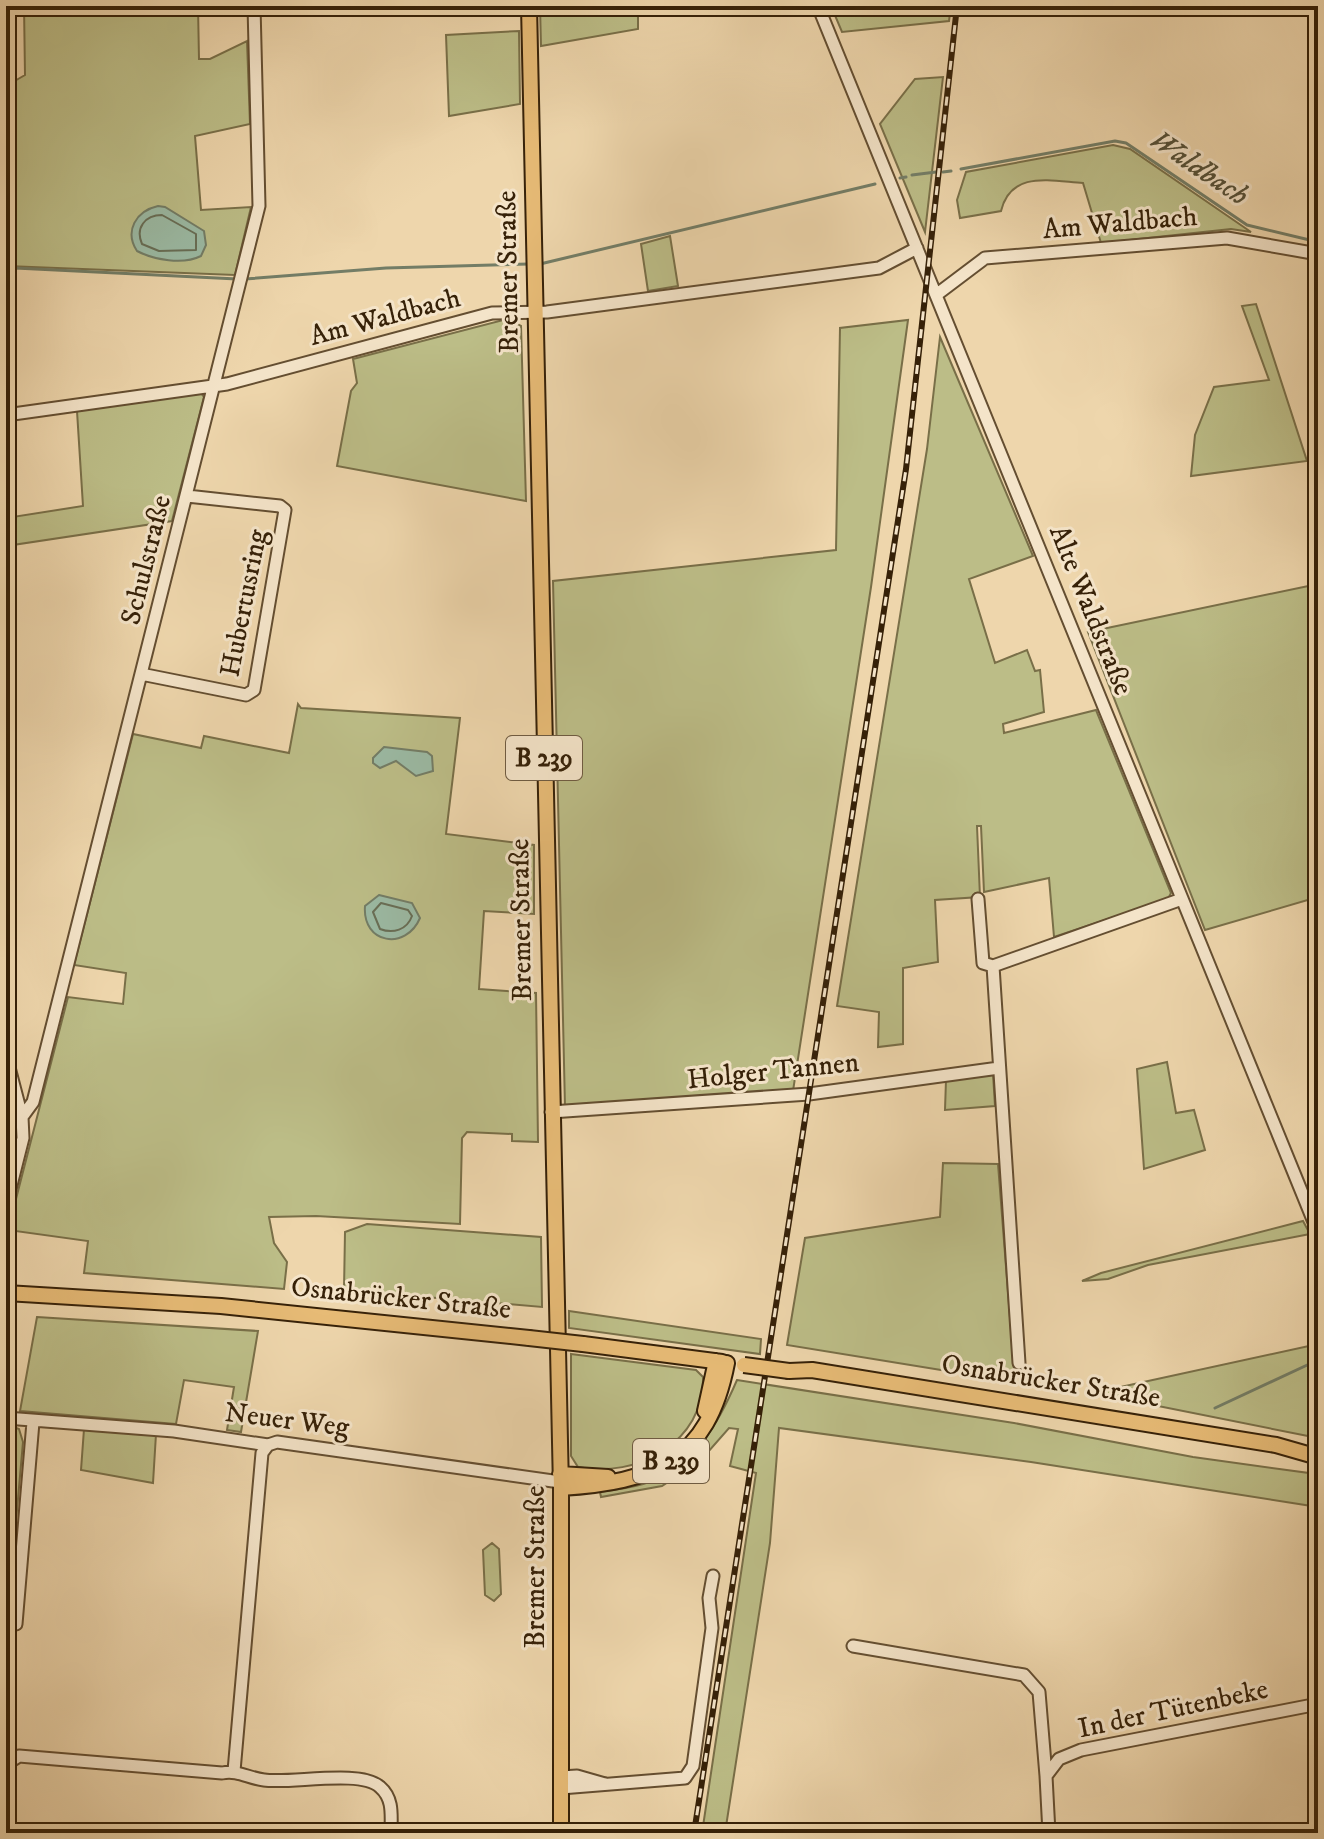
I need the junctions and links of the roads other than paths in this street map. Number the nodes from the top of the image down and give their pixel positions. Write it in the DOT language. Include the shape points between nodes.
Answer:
graph roads {
  1 [pos="254,6"];
  2 [pos="529,6"];
  3 [pos="818,6"];
  4 [pos="917,248"];
  5 [pos="1318,254"];
  6 [pos="936,295"];
  7 [pos="535,312"];
  8 [pos="214,385"];
  9 [pos="6,415"];
  10 [pos="187,496"];
  11 [pos="141,674"];
  12 [pos="978,899"];
  13 [pos="1182,899"];
  14 [pos="993,966"];
  15 [pos="6,1056"];
  16 [pos="999,1068"];
  17 [pos="551,1112"];
  18 [pos="22,1117"];
  19 [pos="6,1205"];
  20 [pos="1318,1232"];
  21 [pos="6,1293"];
  22 [pos="721,1362"];
  23 [pos="1019,1363"];
  24 [pos="6,1418"];
  25 [pos="33,1422"];
  26 [pos="268,1445"];
  27 [pos="1318,1457"];
  28 [pos="560,1481"];
  29 [pos="713,1576"];
  30 [pos="16,1624"];
  31 [pos="853,1646"];
  32 [pos="1318,1704"];
  33 [pos="6,1764"];
  34 [pos="234,1771"];
  35 [pos="1046,1776"];
  36 [pos="561,1782"];
  37 [pos="391,1833"];
  38 [pos="561,1833"];
  39 [pos="1049,1833"];
  1 -- 8 [label="street, Schulstraße" via="259,206"];
  2 -- 7 [label="main road, Bremer Straße / B 239"];
  3 -- 4 [label="street, Alte Waldstraße"];
  4 -- 6 [label="street, Alte Waldstraße"];
  4 -- 7 [label="street, Am Waldbach" via="879,268"];
  5 -- 6 [label="street, Am Waldbach" via="1227,238 985,258"];
  6 -- 13 [label="street, Alte Waldstraße"];
  7 -- 8 [label="street, Am Waldbach" via="492,313"];
  7 -- 17 [label="main road, Bremer Straße / B 239"];
  8 -- 9 [label="street, Am Waldbach"];
  8 -- 10 [label="street, Schulstraße"];
  10 -- 11 [label="street, Schulstraße"];
  10 -- 11 [label="street, Hubertusring" via="285,510 254,690 246,695"];
  11 -- 18 [label="street, Schulstraße" via="33,1102"];
  12 -- 14 [label="street" via="983,963"];
  13 -- 14 [label="street"];
  13 -- 20 [label="street, Alte Waldstraße"];
  14 -- 16 [label="street"];
  15 -- 18 [label="street"];
  16 -- 17 [label="street, Holger Tannen" via="809,1094"];
  16 -- 23 [label="street"];
  17 -- 28 [label="main road, Bremer Straße / B 239"];
  18 -- 19 [label="street" via="23,1138"];
  21 -- 22 [label="main road, Osnabrücker Straße, bridge" via="236,1307"];
  22 -- 27 [label="main road, Osnabrücker Straße, bridge" via="1275,1455"];
  22 -- 28 [label="main road, B 239" via="698,1426 674,1452 631,1475"];
  24 -- 25 [label="street, Neuer Weg"];
  25 -- 26 [label="street, Neuer Weg" via="174,1431"];
  25 -- 30 [label="street"];
  26 -- 28 [label="street, Neuer Weg" via="277,1442"];
  26 -- 34 [label="street" via="262,1453"];
  28 -- 36 [label="main road, Bremer Straße / B 239"];
  29 -- 36 [label="street" via="712,1628 693,1766 685,1778 606,1784 577,1776"];
  31 -- 35 [label="street, In der Tütenbeke" via="1024,1675 1039,1692"];
  32 -- 35 [label="street, In der Tütenbeke" via="1081,1750 1059,1759"];
  33 -- 34 [label="street" via="19,1756"];
  34 -- 37 [label="street" via="264,1780 378,1784 389,1797"];
  35 -- 39 [label="street, In der Tütenbeke"];
  36 -- 38 [label="main road, Bremer Straße / B 239"];
}
